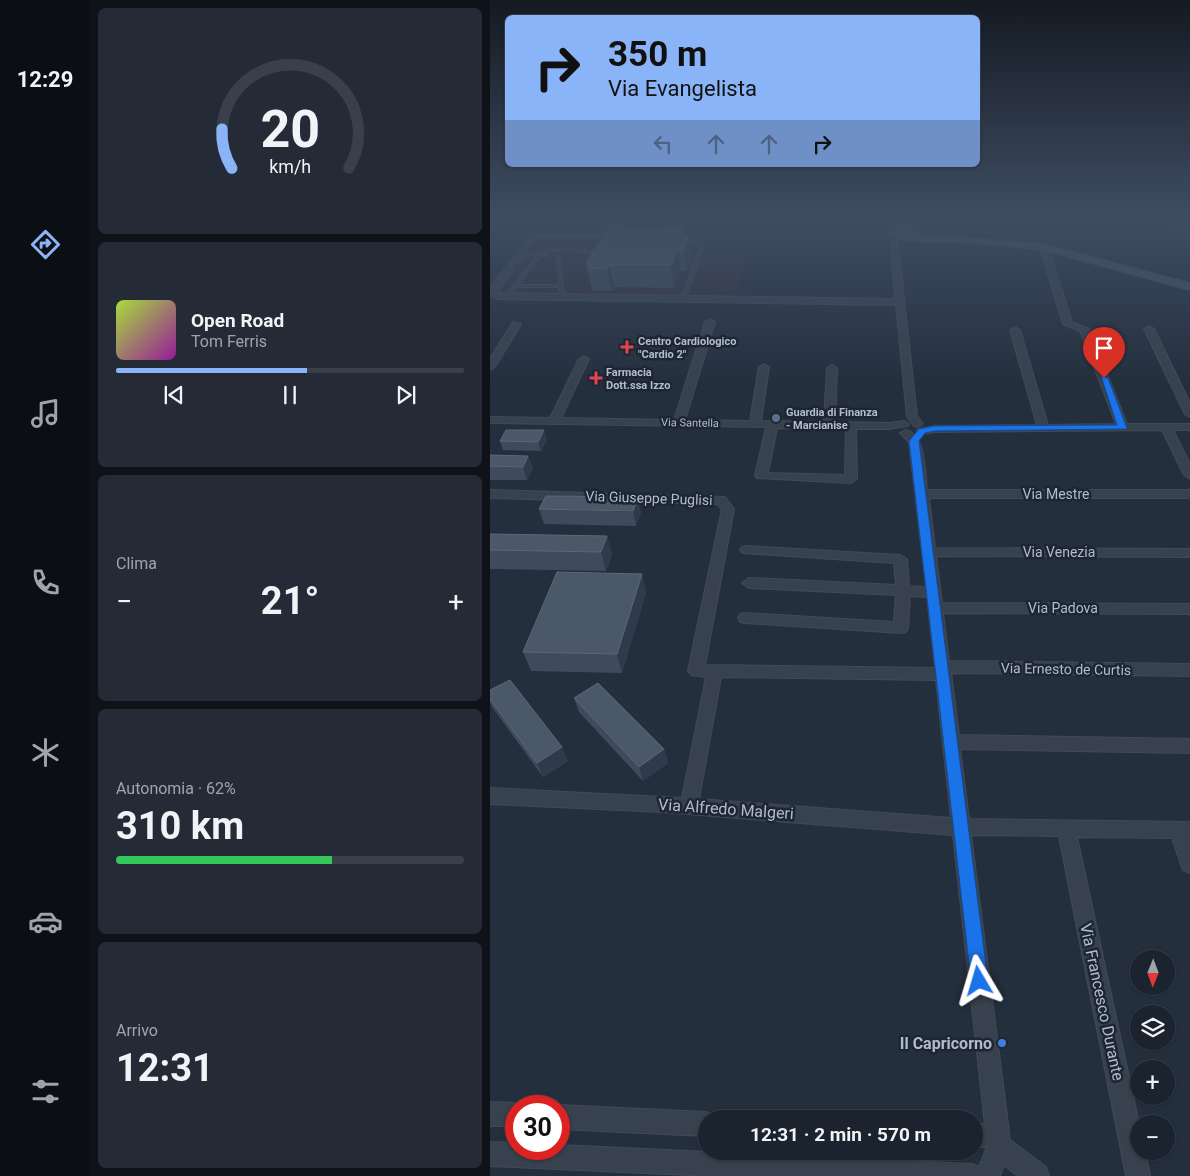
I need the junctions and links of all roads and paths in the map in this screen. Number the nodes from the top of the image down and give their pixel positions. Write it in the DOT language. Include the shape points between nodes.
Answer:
graph roads {
  1 [pos="506,274"];
  2 [pos="509,274"];
  3 [pos="525,274"];
  4 [pos="561,274"];
  5 [pos="692,274"];
  6 [pos="901,274"];
  7 [pos="1052,274"];
  8 [pos="1138,274"];
  9 [pos="516,286"];
  10 [pos="561,286"];
  11 [pos="1190,288"];
  12 [pos="492,293"];
  13 [pos="508,296"];
  14 [pos="562,296"];
  15 [pos="683,298"];
  16 [pos="901,302"];
  17 [pos="710,322"];
  18 [pos="516,324"];
  19 [pos="1149,329"];
  20 [pos="1015,330"];
  21 [pos="584,359"];
  22 [pos="490,367"];
  23 [pos="764,367"];
  24 [pos="832,368"];
  25 [pos="1190,414"];
  26 [pos="490,420"];
  27 [pos="554,422"];
  28 [pos="679,422"];
  29 [pos="755,423"];
  30 [pos="772,424"];
  31 [pos="829,425"];
  32 [pos="851,426"];
  33 [pos="890,426"];
  34 [pos="912,428"];
  35 [pos="1042,428"];
  36 [pos="1123,428"];
  37 [pos="1166,428"];
  38 [pos="1190,428"];
  39 [pos="1190,475"];
  40 [pos="490,494"];
  41 [pos="922,494"];
  42 [pos="1190,494"];
  43 [pos="747,550"];
  44 [pos="929,552"];
  45 [pos="1190,553"];
  46 [pos="749,583"];
  47 [pos="903,590"];
  48 [pos="934,600"];
  49 [pos="1190,608"];
  50 [pos="745,618"];
  51 [pos="942,670"];
  52 [pos="1190,670"];
  53 [pos="696,671"];
  54 [pos="715,671"];
  55 [pos="951,742"];
  56 [pos="1190,746"];
  57 [pos="490,796"];
  58 [pos="690,806"];
  59 [pos="961,826"];
  60 [pos="1066,828"];
  61 [pos="1184,830"];
  62 [pos="1190,864"];
  63 [pos="490,1114"];
  64 [pos="505,1115"];
  65 [pos="570,1118"];
  66 [pos="698,1124"];
  67 [pos="983,1137"];
  68 [pos="998,1141"];
  69 [pos="490,1154"];
  70 [pos="972,1176"];
  71 [pos="988,1176"];
  72 [pos="1038,1176"];
  73 [pos="1138,1176"];
  1 -- 12 [label="lane"];
  2 -- 12 [label="lane"];
  3 -- 9 [label="lane"];
  4 -- 10 [label="lane"];
  5 -- 15 [label="lane"];
  6 -- 16 [label="street"];
  7 -- 36 [label="street" via="1068,324 1084,329"];
  8 -- 11 [label="street"];
  9 -- 10 [label="lane"];
  9 -- 13 [label="lane"];
  10 -- 14 [label="lane"];
  12 -- 13 [label="street"];
  13 -- 14 [label="street"];
  14 -- 15 [label="street"];
  15 -- 16 [label="street"];
  16 -- 34 [label="street"];
  17 -- 28 [label="street"];
  18 -- 22 [label="street"];
  19 -- 25 [label="street"];
  20 -- 35 [label="street"];
  21 -- 27 [label="street"];
  23 -- 29 [label="street"];
  24 -- 31 [label="street"];
  26 -- 27 [label="street, Via Santella"];
  27 -- 28 [label="street, Via Santella"];
  28 -- 29 [label="street, Via Santella"];
  29 -- 30 [label="street, Via Santella"];
  30 -- 31 [label="street, Via Santella"];
  30 -- 32 [label="street" via="762,476 851,479"];
  31 -- 32 [label="street, Via Santella"];
  32 -- 33 [label="street, Via Santella"];
  33 -- 34 [label="street, Via Santella"];
  34 -- 35 [label="street"];
  34 -- 41 [label="street"];
  35 -- 36 [label="street"];
  36 -- 37 [label="street"];
  37 -- 38 [label="street"];
  37 -- 39 [label="street"];
  40 -- 53 [label="street, Via Giuseppe Puglisi" via="721,500 728,509"];
  41 -- 42 [label="street, Via Mestre"];
  41 -- 44 [label="street"];
  43 -- 47 [label="street" via="900,558"];
  44 -- 45 [label="street, Via Venezia"];
  44 -- 48 [label="street"];
  46 -- 47 [label="street, Via Padova"];
  47 -- 48 [label="street, Via Padova"];
  47 -- 50 [label="street" via="901,628"];
  48 -- 49 [label="street, Via Padova"];
  48 -- 51 [label="street"];
  51 -- 52 [label="street, Via Ernesto de Curtis"];
  51 -- 54 [label="street, Via Ernesto de Curtis"];
  51 -- 55 [label="street"];
  53 -- 54 [label="street, Via Ernesto de Curtis"];
  54 -- 58 [label="street"];
  55 -- 56 [label="street"];
  55 -- 59 [label="street"];
  57 -- 58 [label="street, Via Alfredo Malgeri"];
  58 -- 59 [label="street, Via Alfredo Malgeri"];
  59 -- 60 [label="street, Via Alfredo Malgeri"];
  59 -- 68 [label="street"];
  60 -- 61 [label="street, Via Alfredo Malgeri"];
  60 -- 73 [label="street, Via Francesco Durante"];
  61 -- 62 [label="street"];
  63 -- 64 [label="street"];
  65 -- 66 [label="street"];
  67 -- 68 [label="street"];
  68 -- 71 [label="street"];
  68 -- 72 [label="street"];
  69 -- 70 [label="street"];
}
